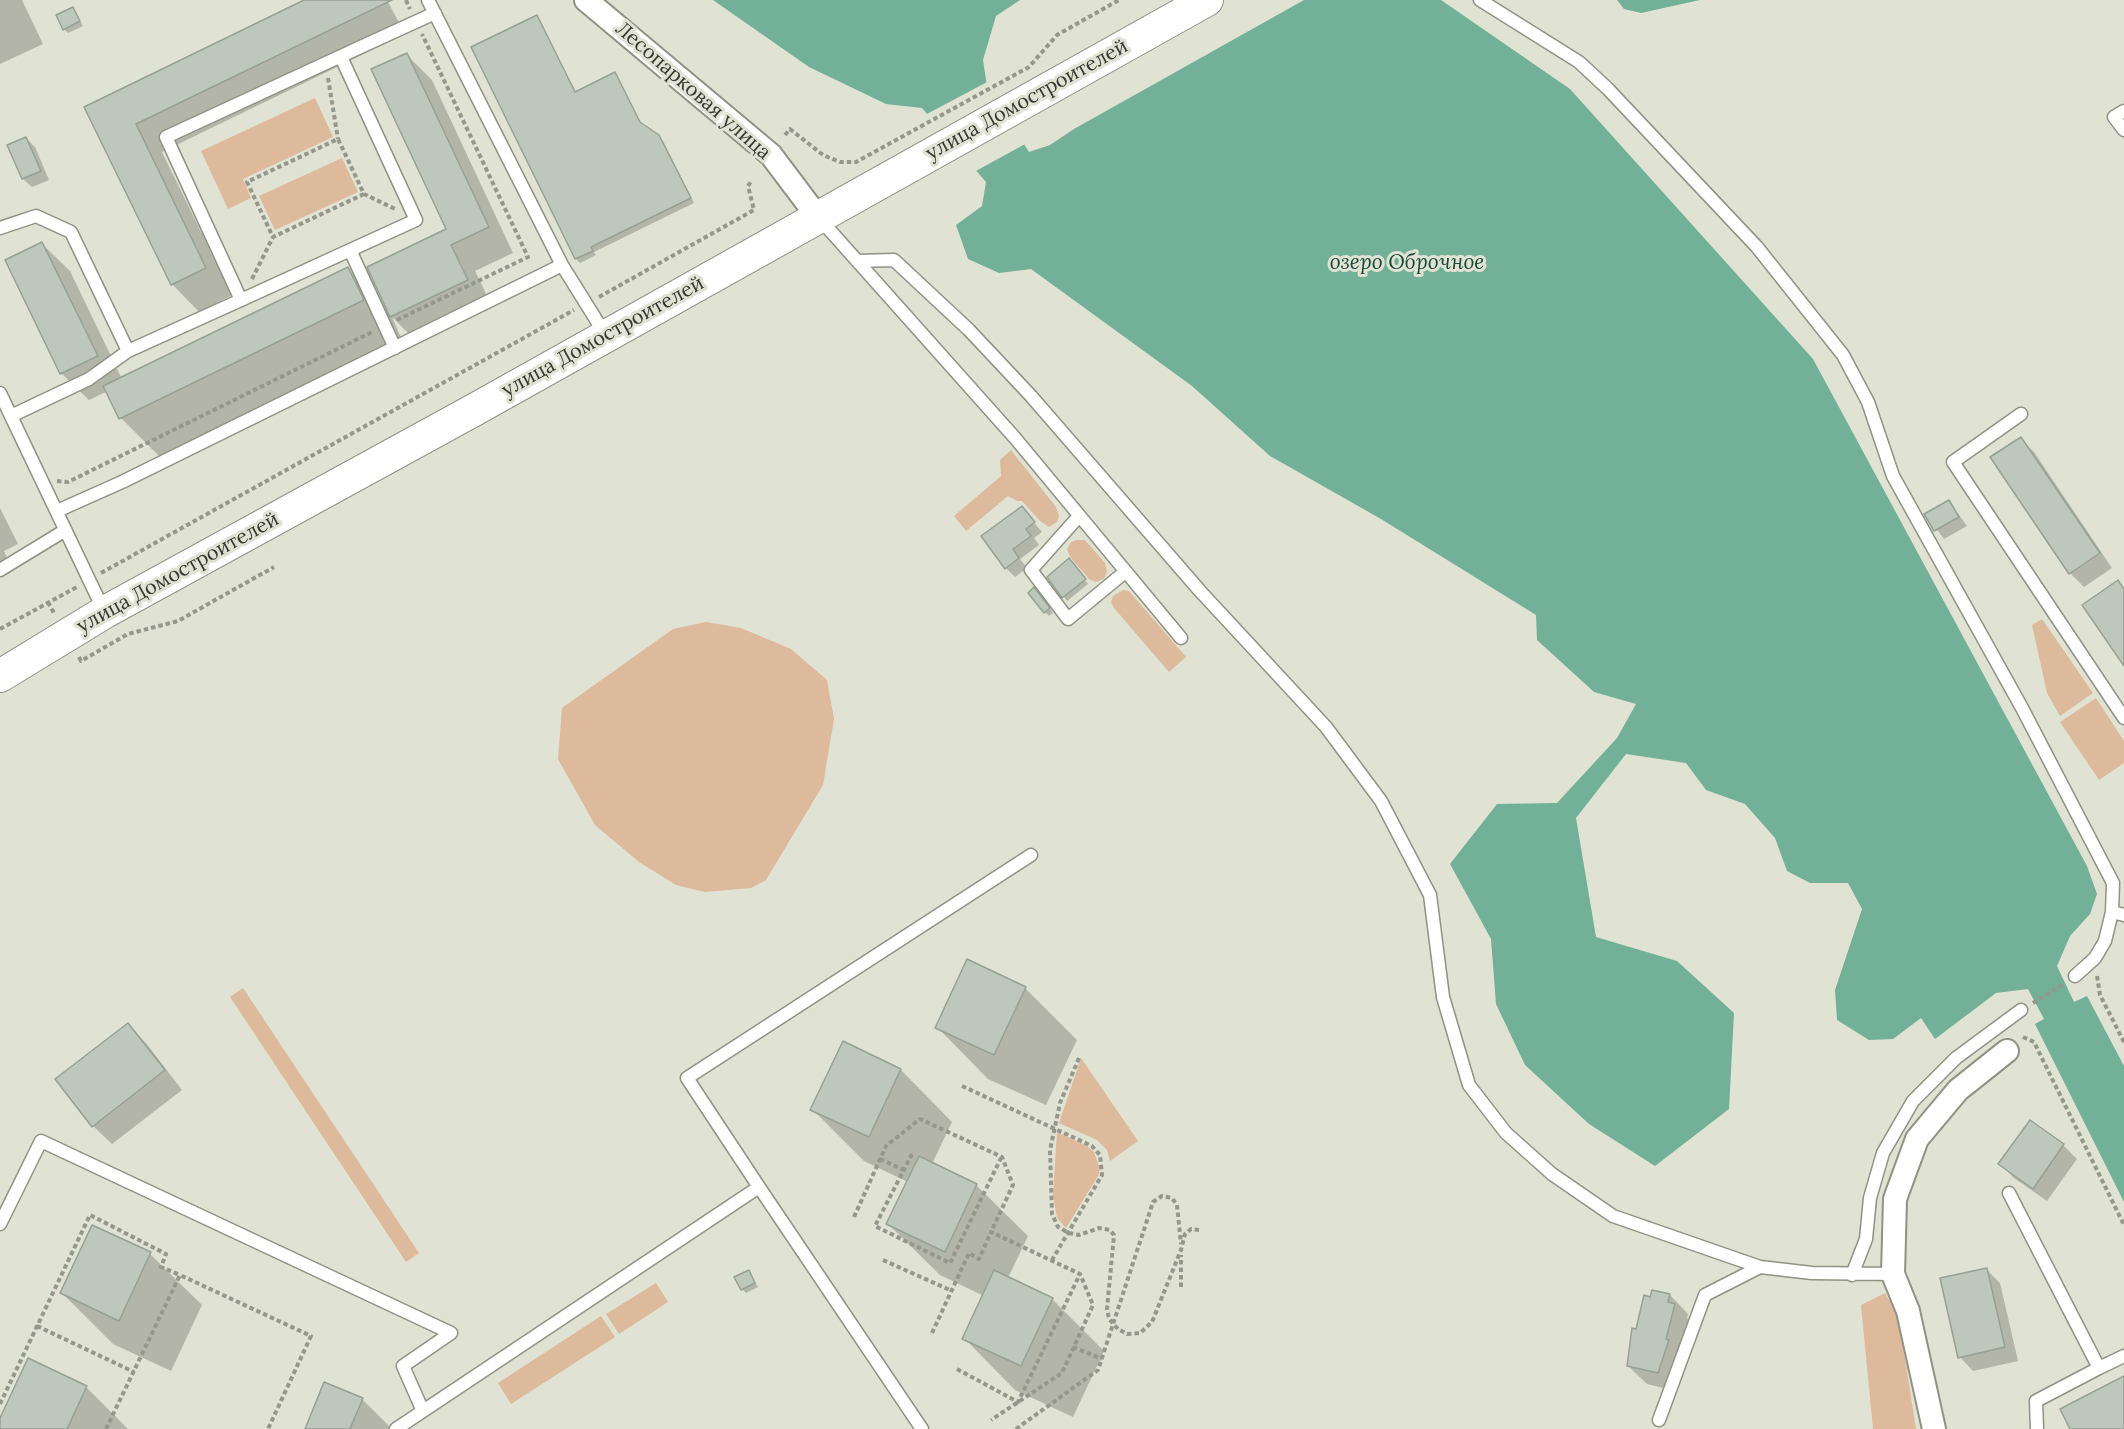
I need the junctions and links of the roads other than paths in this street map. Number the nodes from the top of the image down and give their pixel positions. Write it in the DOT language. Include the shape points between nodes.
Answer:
graph roads {
  1 [pos="428,0"];
  2 [pos="586,0"];
  3 [pos="1207,0"];
  4 [pos="1480,0"];
  5 [pos="435,14"];
  6 [pos="341,57"];
  7 [pos="2124,111"];
  8 [pos="2124,130"];
  9 [pos="818,216"];
  10 [pos="0,228"];
  11 [pos="350,250"];
  12 [pos="857,261"];
  13 [pos="562,265"];
  14 [pos="241,300"];
  15 [pos="606,335"];
  16 [pos="396,348"];
  17 [pos="128,351"];
  18 [pos="0,393"];
  19 [pos="2020,414"];
  20 [pos="11,416"];
  21 [pos="57,511"];
  22 [pos="1079,516"];
  23 [pos="64,531"];
  24 [pos="0,570"];
  25 [pos="1125,572"];
  26 [pos="105,612"];
  27 [pos="1181,638"];
  28 [pos="0,676"];
  29 [pos="2124,718"];
  30 [pos="1031,855"];
  31 [pos="2118,914"];
  32 [pos="2071,979"];
  33 [pos="2024,1008"];
  34 [pos="2013,1043"];
  35 [pos="759,1187"];
  36 [pos="2009,1193"];
  37 [pos="0,1224"];
  38 [pos="1760,1267"];
  39 [pos="1893,1274"];
  40 [pos="1852,1275"];
  41 [pos="2124,1356"];
  42 [pos="2099,1368"];
  43 [pos="422,1409"];
  44 [pos="1659,1420"];
  45 [pos="396,1429"];
  46 [pos="922,1429"];
  47 [pos="1934,1429"];
  48 [pos="2037,1429"];
  1 -- 5 [label="lane"];
  2 -- 9 [label="street, Лесопарковая улица" via="771,155"];
  3 -- 9 [label="main road, улица Домостроителей" via="1038,79 907,168"];
  4 -- 31 [label="lane" via="1579,62 1608,89 1757,248 1843,355 1868,402 1893,476 2022,708 2113,883"];
  5 -- 6 [label="lane"];
  5 -- 13 [label="lane"];
  6 -- 11 [label="lane" via="416,220"];
  6 -- 14 [label="lane" via="166,137"];
  7 -- 8 [label="lane" via="2115,117"];
  9 -- 12 [label="lane"];
  9 -- 15 [label="main road, улица Домостроителей"];
  10 -- 17 [label="lane" via="36,216 71,232"];
  11 -- 14 [label="lane"];
  11 -- 16 [label="lane"];
  12 -- 22 [label="lane"];
  12 -- 38 [label="lane" via="894,261 969,330 1326,727 1381,801 1430,895 1443,997 1469,1085 1506,1132 1552,1174 1613,1216"];
  13 -- 15 [label="lane"];
  13 -- 16 [label="lane"];
  14 -- 17 [label="lane"];
  15 -- 26 [label="main road, улица Домостроителей"];
  16 -- 21 [label="lane"];
  17 -- 20 [label="lane" via="89,379"];
  18 -- 20 [label="lane"];
  19 -- 29 [label="lane" via="1953,462"];
  20 -- 21 [label="lane"];
  21 -- 23 [label="lane"];
  22 -- 25 [label="lane"];
  22 -- 25 [label="lane" via="1031,570 1068,619"];
  23 -- 24 [label="lane"];
  23 -- 26 [label="lane"];
  25 -- 27 [label="lane"];
  26 -- 28 [label="main road, улица Домостроителей"];
  30 -- 35 [label="lane" via="687,1078"];
  31 -- 32 [label="lane" via="2095,958"];
  33 -- 40 [label="lane" via="1956,1058 1913,1101 1883,1153 1870,1198 1866,1239"];
  34 -- 39 [label="street" via="1958,1090 1917,1139 1895,1199"];
  35 -- 43 [label="lane"];
  35 -- 46 [label="lane"];
  36 -- 42 [label="lane"];
  37 -- 43 [label="lane" via="41,1141 451,1333 403,1366"];
  38 -- 40 [label="lane"];
  38 -- 44 [label="lane" via="1705,1295"];
  39 -- 40 [label="lane"];
  39 -- 47 [label="street" via="1908,1311"];
  41 -- 42 [label="lane"];
  42 -- 48 [label="lane" via="2036,1401"];
  43 -- 45 [label="lane"];
}
